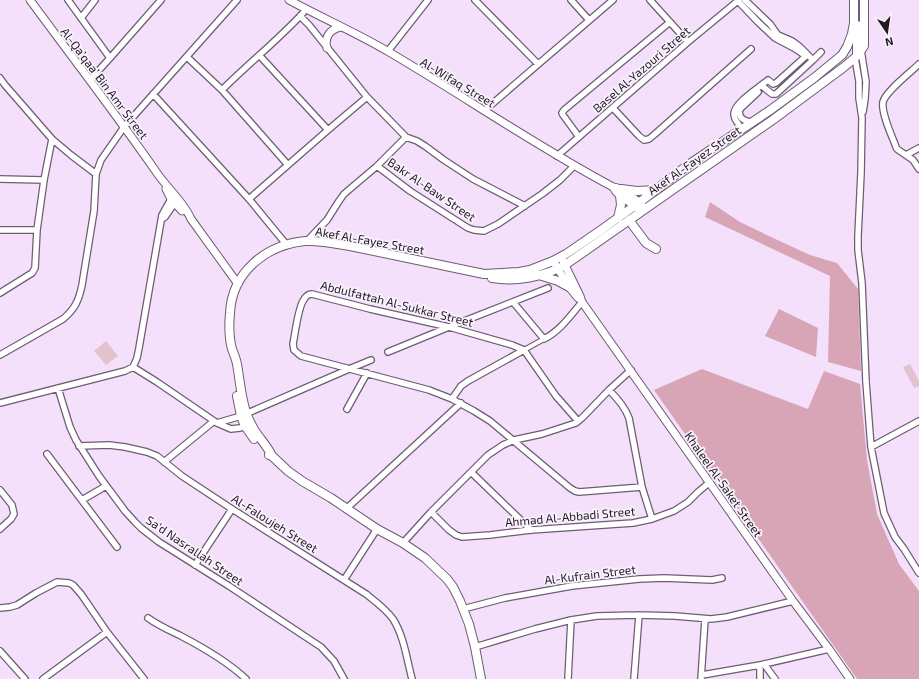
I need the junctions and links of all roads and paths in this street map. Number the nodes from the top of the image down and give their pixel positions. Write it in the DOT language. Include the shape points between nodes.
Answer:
graph roads {
  1 [pos="30,0"];
  2 [pos="68,0"];
  3 [pos="95,0"];
  4 [pos="161,0"];
  5 [pos="237,0"];
  6 [pos="289,0"];
  7 [pos="428,0"];
  8 [pos="475,0"];
  9 [pos="571,0"];
  10 [pos="613,0"];
  11 [pos="650,0"];
  12 [pos="726,0"];
  13 [pos="745,0"];
  14 [pos="854,0"];
  15 [pos="864,0"];
  16 [pos="739,1"];
  17 [pos="732,6"];
  18 [pos="306,10"];
  19 [pos="300,16"];
  20 [pos="81,18"];
  21 [pos="589,20"];
  22 [pos="670,22"];
  23 [pos="341,28"];
  24 [pos="688,42"];
  25 [pos="327,48"];
  26 [pos="752,49"];
  27 [pos="388,51"];
  28 [pos="821,52"];
  29 [pos="858,55"];
  30 [pos="187,56"];
  31 [pos="260,56"];
  32 [pos="809,57"];
  33 [pos="110,58"];
  34 [pos="538,64"];
  35 [pos="919,64"];
  36 [pos="0,78"];
  37 [pos="90,80"];
  38 [pos="762,86"];
  39 [pos="222,90"];
  40 [pos="153,94"];
  41 [pos="367,97"];
  42 [pos="612,108"];
  43 [pos="485,110"];
  44 [pos="862,118"];
  45 [pos="753,122"];
  46 [pos="124,127"];
  47 [pos="328,130"];
  48 [pos="737,132"];
  49 [pos="406,137"];
  50 [pos="579,137"];
  51 [pos="52,139"];
  52 [pos="919,148"];
  53 [pos="906,155"];
  54 [pos="557,156"];
  55 [pos="288,165"];
  56 [pos="377,166"];
  57 [pos="574,166"];
  58 [pos="919,169"];
  59 [pos="96,174"];
  60 [pos="0,179"];
  61 [pos="44,180"];
  62 [pos="657,190"];
  63 [pos="618,191"];
  64 [pos="174,199"];
  65 [pos="249,199"];
  66 [pos="525,206"];
  67 [pos="640,207"];
  68 [pos="618,218"];
  69 [pos="629,220"];
  70 [pos="0,230"];
  71 [pos="37,230"];
  72 [pos="306,241"];
  73 [pos="286,244"];
  74 [pos="656,249"];
  75 [pos="559,263"];
  76 [pos="484,274"];
  77 [pos="538,275"];
  78 [pos="238,284"];
  79 [pos="569,287"];
  80 [pos="548,288"];
  81 [pos="0,293"];
  82 [pos="582,301"];
  83 [pos="513,302"];
  84 [pos="450,327"];
  85 [pos="544,339"];
  86 [pos="524,350"];
  87 [pos="388,352"];
  88 [pos="0,355"];
  89 [pos="372,360"];
  90 [pos="133,367"];
  91 [pos="349,369"];
  92 [pos="631,370"];
  93 [pos="367,373"];
  94 [pos="58,388"];
  95 [pos="609,390"];
  96 [pos="452,398"];
  97 [pos="0,403"];
  98 [pos="461,403"];
  99 [pos="347,409"];
  100 [pos="244,415"];
  101 [pos="919,420"];
  102 [pos="578,421"];
  103 [pos="216,422"];
  104 [pos="248,424"];
  105 [pos="514,440"];
  106 [pos="79,446"];
  107 [pos="871,447"];
  108 [pos="47,454"];
  109 [pos="164,462"];
  110 [pos="471,472"];
  111 [pos="710,482"];
  112 [pos="106,486"];
  113 [pos="642,487"];
  114 [pos="0,490"];
  115 [pos="82,500"];
  116 [pos="232,509"];
  117 [pos="346,510"];
  118 [pos="431,512"];
  119 [pos="652,519"];
  120 [pos="0,529"];
  121 [pos="376,529"];
  122 [pos="532,530"];
  123 [pos="403,543"];
  124 [pos="117,547"];
  125 [pos="195,565"];
  126 [pos="919,573"];
  127 [pos="722,578"];
  128 [pos="344,580"];
  129 [pos="793,601"];
  130 [pos="0,608"];
  131 [pos="463,609"];
  132 [pos="639,615"];
  133 [pos="148,618"];
  134 [pos="705,619"];
  135 [pos="570,620"];
  136 [pos="107,632"];
  137 [pos="475,647"];
  138 [pos="829,649"];
  139 [pos="0,651"];
  140 [pos="762,664"];
  141 [pos="701,677"];
  142 [pos="25,679"];
  143 [pos="43,679"];
  144 [pos="144,679"];
  145 [pos="246,679"];
  146 [pos="344,679"];
  147 [pos="412,679"];
  148 [pos="481,679"];
  149 [pos="568,679"];
  150 [pos="634,679"];
  151 [pos="760,679"];
  152 [pos="775,679"];
  153 [pos="850,679"];
  1 -- 37 [label="street, Al-Qa’qaa’ Bin Amr Street"];
  2 -- 20 [label="street"];
  3 -- 20 [label="street"];
  4 -- 33 [label="street"];
  5 -- 30 [label="street"];
  6 -- 18 [label="street, Al-Wifaq Street"];
  7 -- 27 [label="street"];
  8 -- 34 [label="street"];
  9 -- 21 [label="street"];
  10 -- 21 [label="street"];
  11 -- 22 [label="street"];
  12 -- 17 [label="street"];
  13 -- 32 [label="street" via="770,24 778,36 800,46"];
  14 -- 29 [label="main road" via="857,10"];
  14 -- 45 [label="main road, Akef Al-Fayez Street" via="852,34 842,55"];
  15 -- 29 [label="main road" via="864,46"];
  16 -- 17 [label="street, Basel Al-Yazouri Street"];
  16 -- 32 [label="street" via="775,38"];
  17 -- 24 [label="street, Basel Al-Yazouri Street"];
  18 -- 19 [label="street"];
  18 -- 23 [label="street, Al-Wifaq Street"];
  19 -- 25 [label="street"];
  19 -- 31 [label="street"];
  20 -- 33 [label="street"];
  21 -- 34 [label="street"];
  22 -- 24 [label="street"];
  22 -- 50 [label="street" via="564,110 563,115"];
  23 -- 25 [label="street" via="333,30 328,36"];
  23 -- 27 [label="street, Al-Wifaq Street"];
  24 -- 42 [label="street, Basel Al-Yazouri Street"];
  25 -- 41 [label="street"];
  26 -- 42 [label="street" via="648,139 644,140 639,136"];
  27 -- 43 [label="street, Al-Wifaq Street"];
  28 -- 32 [label="street"];
  29 -- 44 [label="street"];
  29 -- 44 [label="street" via="866,82"];
  29 -- 67 [label="main road, Akef Al-Fayez Street" via="774,119"];
  30 -- 39 [label="street"];
  30 -- 40 [label="street"];
  31 -- 39 [label="street"];
  31 -- 47 [label="street"];
  32 -- 38 [label="street" via="776,83 772,84 768,80"];
  32 -- 38 [label="street" via="776,94 769,93"];
  33 -- 37 [label="street"];
  34 -- 43 [label="street"];
  35 -- 53 [label="street" via="887,95 883,104 896,147"];
  36 -- 51 [label="street"];
  37 -- 46 [label="street, Al-Qa’qaa’ Bin Amr Street"];
  38 -- 45 [label="street" via="739,111 743,120"];
  38 -- 48 [label="street" via="735,109 734,117 740,126"];
  39 -- 55 [label="street"];
  40 -- 46 [label="street"];
  40 -- 65 [label="street"];
  41 -- 47 [label="street"];
  41 -- 49 [label="street"];
  42 -- 50 [label="street, Basel Al-Yazouri Street"];
  43 -- 54 [label="street, Al-Wifaq Street"];
  44 -- 107 [label="street" via="858,250"];
  45 -- 48 [label="main road, Akef Al-Fayez Street"];
  46 -- 59 [label="street" via="101,160"];
  46 -- 64 [label="street, Al-Qa’qaa’ Bin Amr Street"];
  47 -- 55 [label="street"];
  48 -- 62 [label="main road, Akef Al-Fayez Street" via="688,165"];
  49 -- 56 [label="street"];
  49 -- 66 [label="street" via="425,146 473,179"];
  50 -- 54 [label="street, Basel Al-Yazouri Street"];
  51 -- 59 [label="street"];
  51 -- 61 [label="street"];
  52 -- 53 [label="street"];
  53 -- 58 [label="street"];
  54 -- 57 [label="street, Al-Wifaq Street"];
  55 -- 65 [label="street"];
  56 -- 66 [label="street, Bakr Al-Baw Street" via="410,191 474,230 489,229"];
  56 -- 72 [label="street" via="344,194 327,220"];
  57 -- 63 [label="street, Al-Wifaq Street"];
  57 -- 66 [label="street, Bakr Al-Baw Street"];
  59 -- 88 [label="street" via="90,240 76,305 63,319"];
  60 -- 61 [label="street"];
  61 -- 71 [label="street"];
  62 -- 63 [label="main road"];
  62 -- 67 [label="main road, Akef Al-Fayez Street"];
  63 -- 67 [label="street, Al-Wifaq Street"];
  63 -- 68 [label="main road" via="621,205"];
  64 -- 78 [label="street, Al-Qa’qaa’ Bin Amr Street"];
  64 -- 90 [label="street" via="162,215 139,348"];
  65 -- 73 [label="street"];
  67 -- 68 [label="main road, Akef Al-Fayez Street"];
  67 -- 69 [label="main road, Akef Al-Fayez Street"];
  68 -- 75 [label="main road, Akef Al-Fayez Street"];
  69 -- 74 [label="main road" via="646,244"];
  69 -- 75 [label="main road, Akef Al-Fayez Street"];
  70 -- 71 [label="street"];
  71 -- 81 [label="street" via="34,271"];
  72 -- 73 [label="main road, Akef Al-Fayez Street"];
  72 -- 76 [label="main road, Akef Al-Fayez Street" via="350,246"];
  73 -- 78 [label="main road, Akef Al-Fayez Street" via="257,260"];
  75 -- 76 [label="main road, Akef Al-Fayez Street" via="519,272"];
  75 -- 77 [label="main road, Akef Al-Fayez Street"];
  75 -- 79 [label="street, Khaleel Al-Saket Street"];
  75 -- 82 [label="street, Khaleel Al-Saket Street"];
  76 -- 77 [label="main road, Akef Al-Fayez Street" via="490,278 509,280"];
  77 -- 79 [label="main road"];
  78 -- 100 [label="main road, Akef Al-Fayez Street" via="229,314 232,350 230,356"];
  79 -- 82 [label="street, Khaleel Al-Saket Street"];
  80 -- 83 [label="street"];
  82 -- 85 [label="street" via="560,328"];
  82 -- 92 [label="street, Khaleel Al-Saket Street"];
  83 -- 84 [label="street"];
  83 -- 85 [label="street"];
  84 -- 86 [label="street, Abdulfattah Al-Sukkar Street"];
  84 -- 87 [label="street"];
  84 -- 91 [label="street, Abdulfattah Al-Sukkar Street" via="309,294 301,304 293,347 298,355"];
  85 -- 86 [label="street"];
  86 -- 96 [label="street" via="468,381"];
  86 -- 102 [label="street" via="556,396"];
  89 -- 91 [label="street"];
  90 -- 94 [label="street"];
  90 -- 103 [label="street"];
  91 -- 93 [label="street, Abdulfattah Al-Sukkar Street"];
  91 -- 100 [label="street"];
  92 -- 95 [label="street"];
  92 -- 111 [label="street, Khaleel Al-Saket Street"];
  93 -- 96 [label="street, Abdulfattah Al-Sukkar Street"];
  93 -- 99 [label="street"];
  94 -- 97 [label="street"];
  94 -- 106 [label="street, Sa'd Nasrallah Street"];
  95 -- 102 [label="street"];
  95 -- 113 [label="street" via="620,401 629,418"];
  96 -- 98 [label="street, Abdulfattah Al-Sukkar Street"];
  98 -- 105 [label="street, Abdulfattah Al-Sukkar Street"];
  98 -- 117 [label="street"];
  100 -- 103 [label="street"];
  100 -- 104 [label="main road, Akef Al-Fayez Street"];
  101 -- 107 [label="street"];
  102 -- 105 [label="street" via="542,434"];
  103 -- 104 [label="street" via="230,429"];
  103 -- 109 [label="street"];
  104 -- 117 [label="main road, Akef Al-Fayez Street" via="267,454"];
  105 -- 110 [label="street" via="492,452"];
  105 -- 113 [label="street, Abdulfattah Al-Sukkar Street" via="575,491"];
  106 -- 109 [label="street, Al-Faloujeh Street" via="109,445 136,449 157,456"];
  106 -- 112 [label="street, Sa'd Nasrallah Street"];
  107 -- 126 [label="street" via="884,513 895,537"];
  108 -- 115 [label="street"];
  109 -- 116 [label="street, Al-Faloujeh Street"];
  110 -- 118 [label="street"];
  110 -- 122 [label="street"];
  111 -- 119 [label="street, Ahmad Al-Abbadi Street" via="682,506"];
  111 -- 129 [label="street, Khaleel Al-Saket Street"];
  112 -- 115 [label="street"];
  112 -- 125 [label="street, Sa'd Nasrallah Street" via="141,528"];
  113 -- 119 [label="street"];
  114 -- 120 [label="street" via="12,505 14,514"];
  115 -- 124 [label="street"];
  116 -- 125 [label="street"];
  116 -- 128 [label="street, Al-Faloujeh Street"];
  117 -- 121 [label="main road, Akef Al-Fayez Street"];
  118 -- 122 [label="street, Ahmad Al-Abbadi Street" via="449,530 462,537"];
  118 -- 123 [label="street"];
  119 -- 122 [label="street, Ahmad Al-Abbadi Street" via="633,523"];
  121 -- 123 [label="main road, Akef Al-Fayez Street"];
  121 -- 128 [label="street"];
  123 -- 131 [label="main road, Akef Al-Fayez Street" via="425,558 447,579"];
  125 -- 146 [label="street, Sa'd Nasrallah Street" via="321,647 334,661"];
  127 -- 131 [label="street, Al-Kufrain Street" via="639,579 572,586 505,598"];
  128 -- 147 [label="street, Al-Faloujeh Street" via="366,594 393,619 399,630"];
  129 -- 134 [label="street" via="727,617"];
  129 -- 138 [label="street, Khaleel Al-Saket Street"];
  130 -- 136 [label="street" via="17,605 56,582 65,582 78,590"];
  131 -- 137 [label="main road, Akef Al-Fayez Street"];
  132 -- 134 [label="street"];
  132 -- 135 [label="street" via="597,616"];
  132 -- 150 [label="street"];
  133 -- 145 [label="street" via="218,657"];
  134 -- 141 [label="street"];
  135 -- 137 [label="street" via="534,628"];
  135 -- 149 [label="street"];
  136 -- 143 [label="street"];
  136 -- 144 [label="street"];
  137 -- 148 [label="main road, Akef Al-Fayez Street"];
  138 -- 140 [label="street"];
  138 -- 153 [label="street, Khaleel Al-Saket Street"];
  139 -- 142 [label="street"];
  140 -- 141 [label="street"];
  140 -- 151 [label="street"];
  140 -- 152 [label="street"];
}
